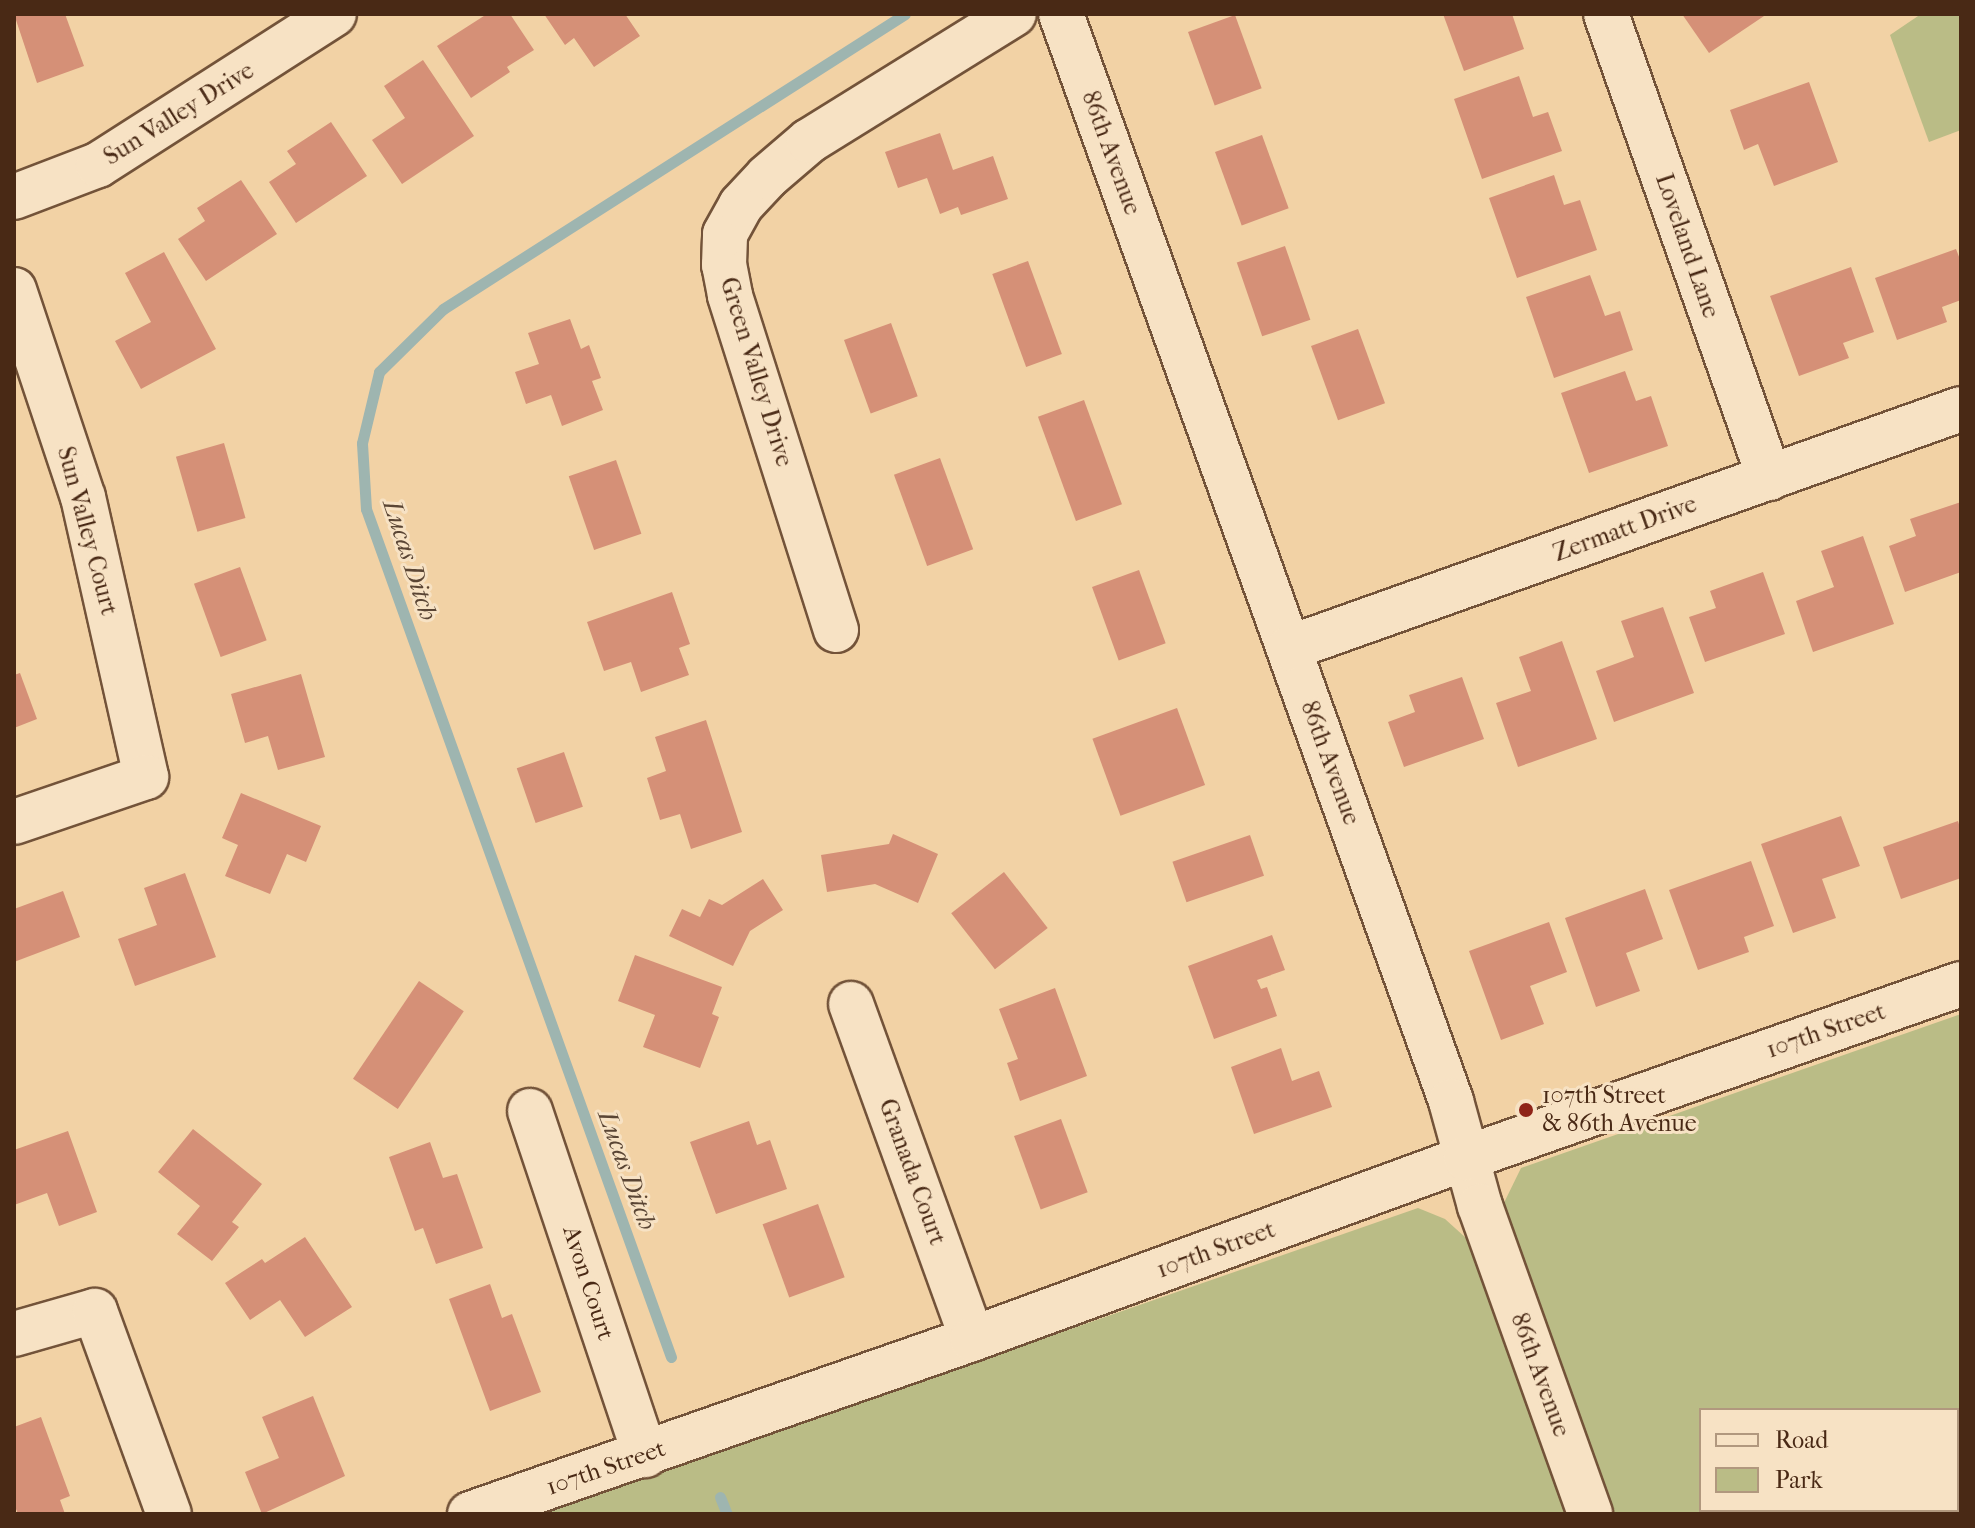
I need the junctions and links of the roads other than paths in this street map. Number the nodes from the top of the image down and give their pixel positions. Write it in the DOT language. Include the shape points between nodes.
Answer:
graph roads {
  1 [pos="334,14"];
  2 [pos="1014,14"];
  3 [pos="1061,14"];
  4 [pos="1606,14"];
  5 [pos="14,197"];
  6 [pos="14,290"];
  7 [pos="1961,409"];
  8 [pos="1769,478"];
  9 [pos="836,630"];
  10 [pos="1289,648"];
  11 [pos="14,822"];
  12 [pos="1961,984"];
  13 [pos="851,1004"];
  14 [pos="530,1111"];
  15 [pos="1466,1158"];
  16 [pos="14,1334"];
  17 [pos="972,1339"];
  18 [pos="645,1455"];
  19 [pos="169,1514"];
  20 [pos="470,1514"];
  21 [pos="1590,1514"];
  1 -- 5 [label="street, Sun Valley Drive" via="110,158"];
  2 -- 9 [label="street, Green Valley Drive" via="809,141 741,205 725,234 730,295"];
  3 -- 10 [label="street, 86th Avenue"];
  4 -- 8 [label="street, Loveland Lane"];
  6 -- 11 [label="street, Sun Valley Court" via="83,497 146,777"];
  7 -- 8 [label="street, Zermatt Drive"];
  8 -- 10 [label="street, Zermatt Drive"];
  10 -- 15 [label="street, 86th Avenue" via="1451,1101"];
  12 -- 15 [label="street, 107th Street"];
  13 -- 17 [label="street, Granada Court"];
  14 -- 18 [label="street, Avon Court"];
  15 -- 17 [label="street, 107th Street"];
  15 -- 21 [label="street, 86th Avenue"];
  16 -- 19 [label="street" via="95,1311"];
  17 -- 18 [label="street, 107th Street"];
  18 -- 20 [label="street, 107th Street"];
}
